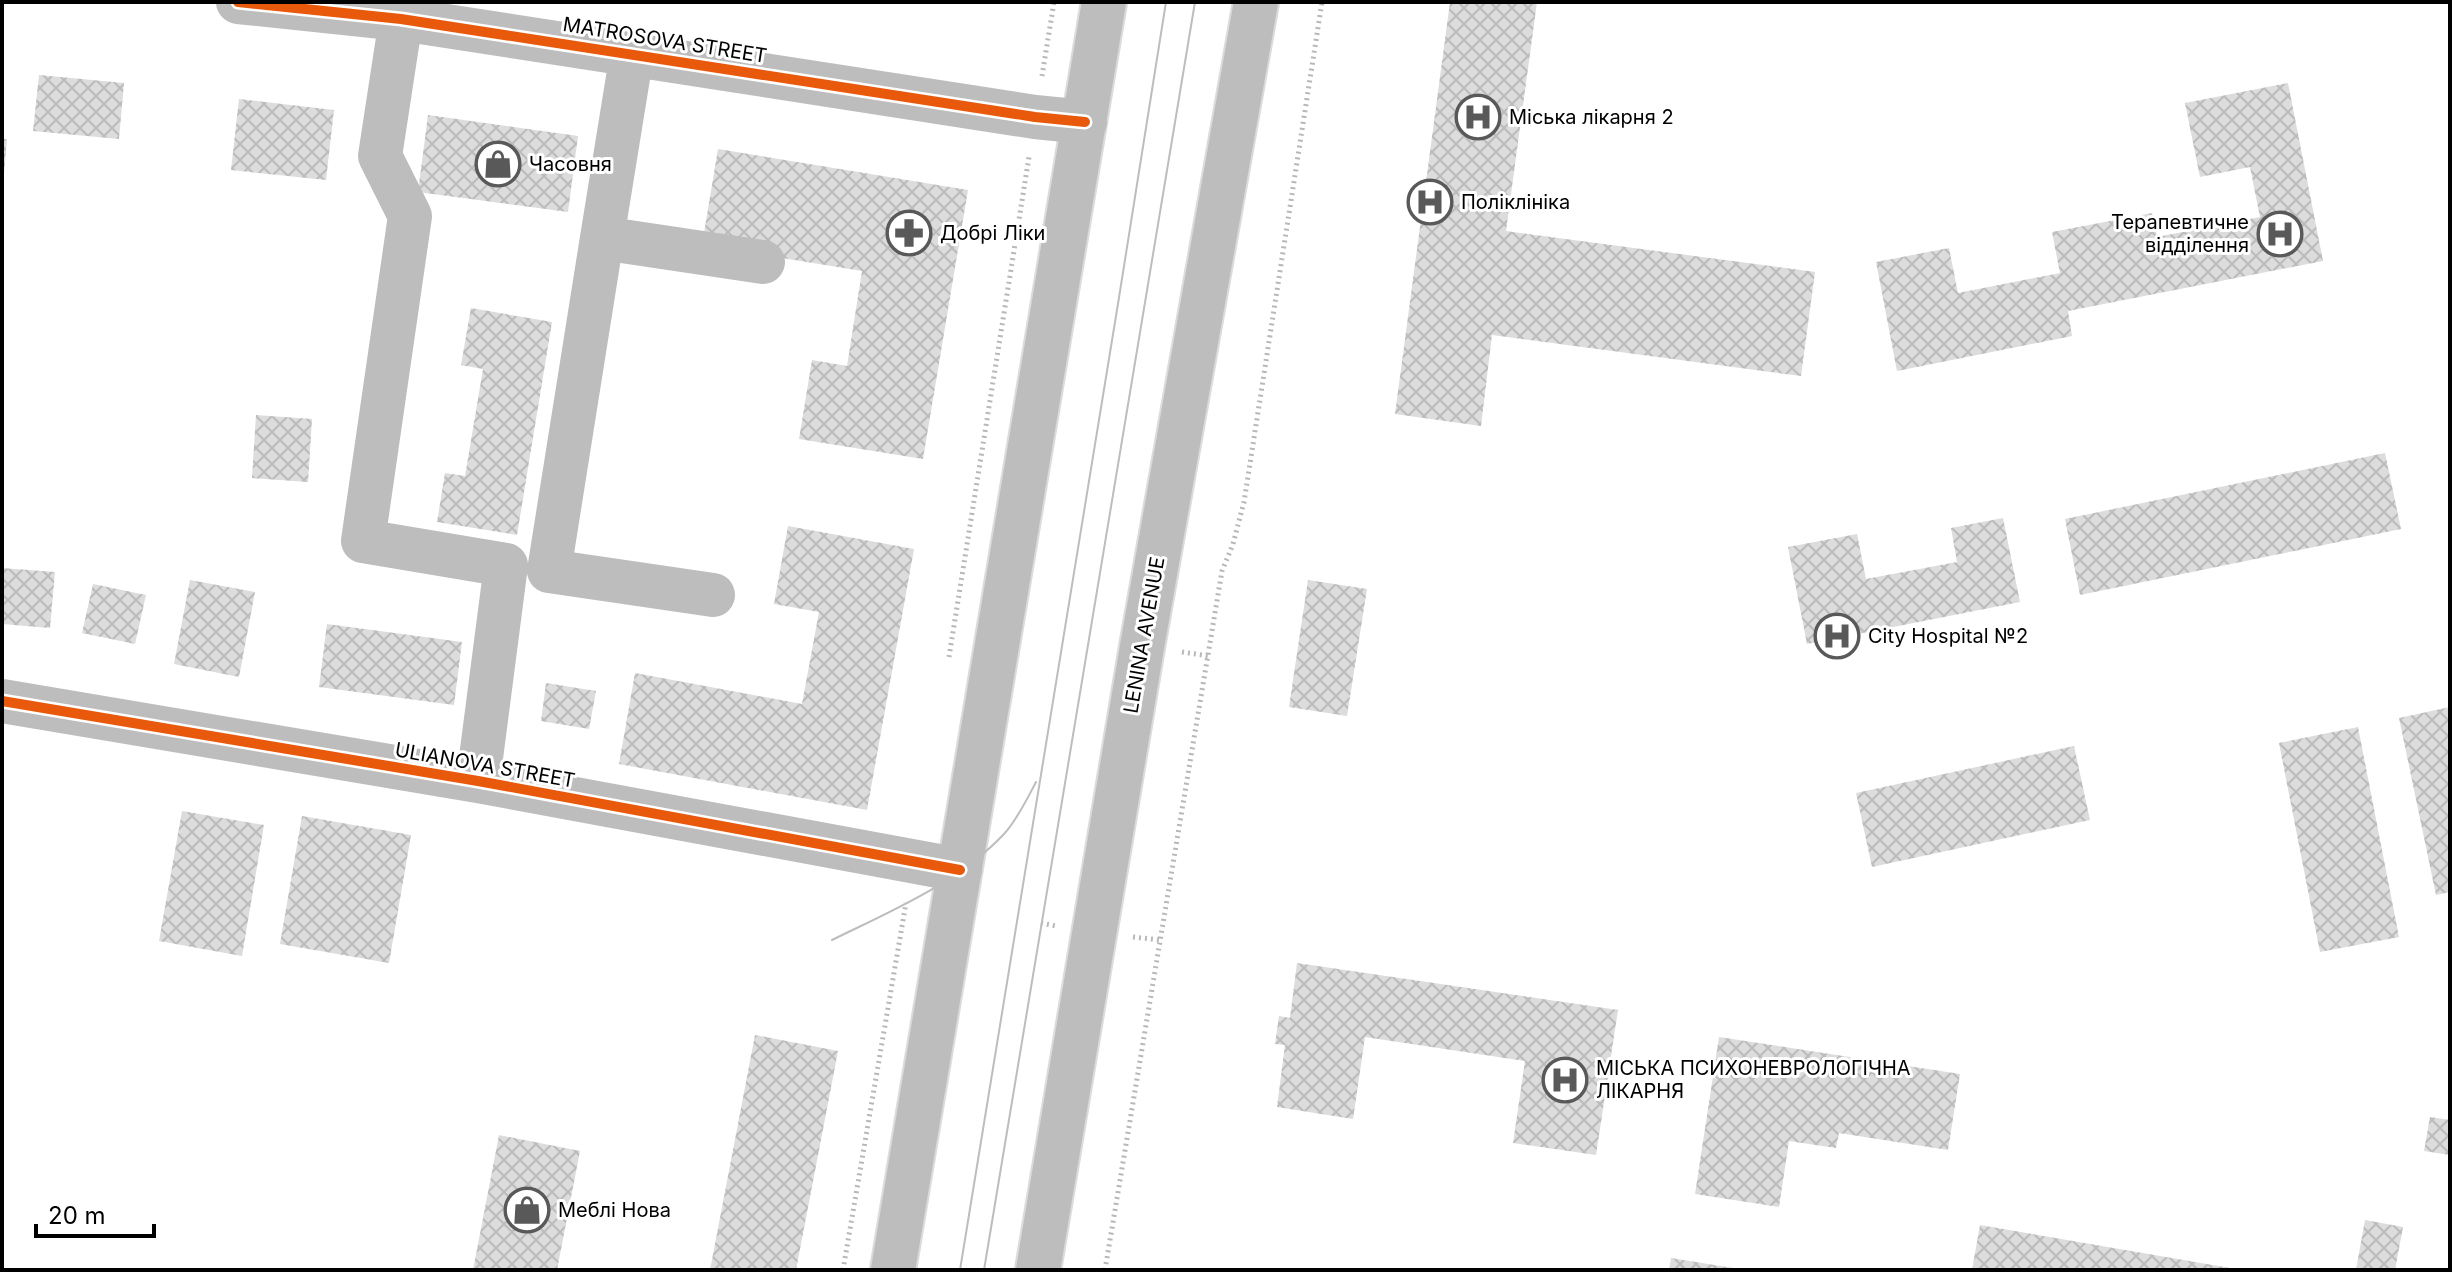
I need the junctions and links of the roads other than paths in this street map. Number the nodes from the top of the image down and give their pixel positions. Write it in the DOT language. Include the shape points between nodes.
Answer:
graph roads {
  1 [pos="238,2"];
  2 [pos="1104,2"];
  3 [pos="1256,2"];
  4 [pos="401,19"];
  5 [pos="632,53"];
  6 [pos="1085,122"];
  7 [pos="602,238"];
  8 [pos="763,262"];
  9 [pos="713,595"];
  10 [pos="2,701"];
  11 [pos="478,781"];
  12 [pos="960,870"];
  13 [pos="893,1270"];
  14 [pos="1038,1270"];
  1 -- 4 [label="main road, MATROSOVA STREET"];
  2 -- 6 [label="main road"];
  3 -- 14 [label="main road, LENINA AVENUE"];
  4 -- 5 [label="main road, MATROSOVA STREET"];
  4 -- 11 [label="main road" via="380,156 410,216 363,541 506,565"];
  5 -- 6 [label="main road, MATROSOVA STREET"];
  5 -- 7 [label="main road"];
  6 -- 12 [label="main road"];
  7 -- 8 [label="main road"];
  7 -- 9 [label="main road" via="549,571"];
  10 -- 11 [label="main road, ULIANOVA STREET"];
  11 -- 12 [label="main road, ULIANOVA STREET"];
  12 -- 13 [label="main road"];
}
